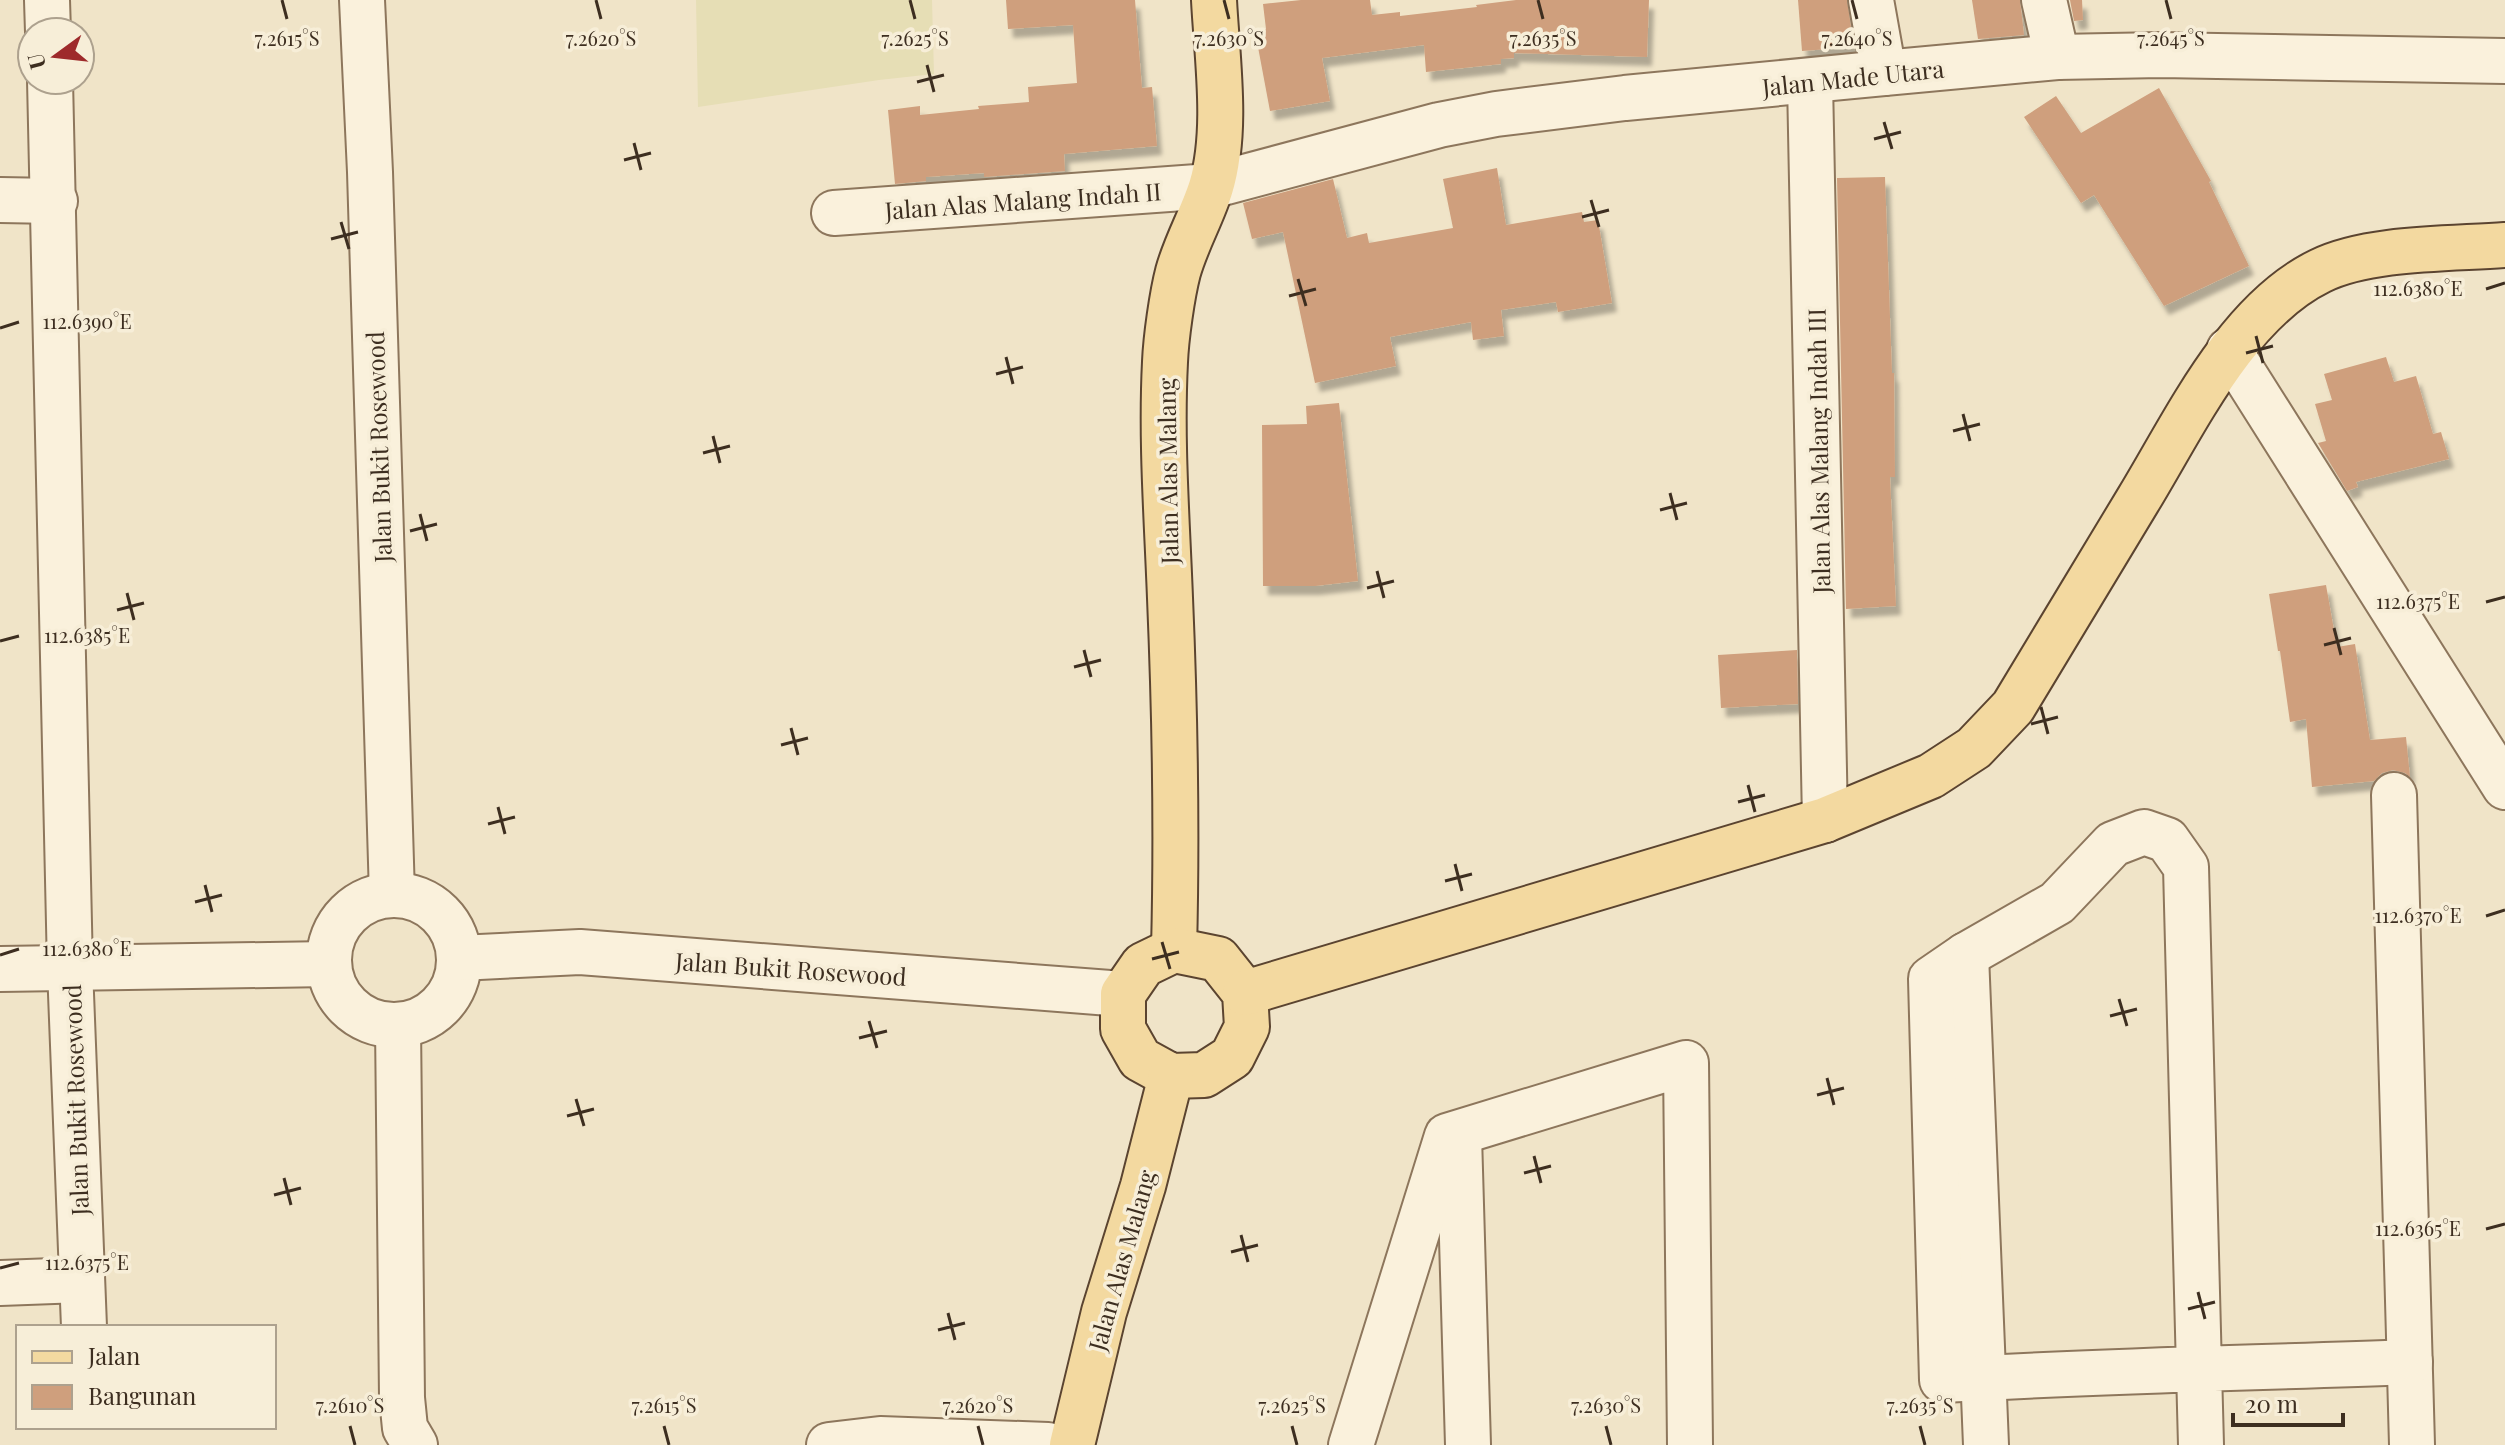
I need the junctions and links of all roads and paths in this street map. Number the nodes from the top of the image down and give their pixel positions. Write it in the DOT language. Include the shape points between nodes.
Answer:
graph roads {
  1 [pos="362,0"];
  2 [pos="1214,0"];
  3 [pos="1871,0"];
  4 [pos="2044,0"];
  5 [pos="2057,57"];
  6 [pos="2505,61"];
  7 [pos="1884,73"];
  8 [pos="1810,82"];
  9 [pos="51,96"];
  10 [pos="1211,186"];
  11 [pos="0,200"];
  12 [pos="55,201"];
  13 [pos="834,213"];
  14 [pos="2505,245"];
  15 [pos="2229,350"];
  16 [pos="2505,787"];
  17 [pos="2394,795"];
  18 [pos="1825,820"];
  19 [pos="392,895"];
  20 [pos="1174,950"];
  21 [pos="459,958"];
  22 [pos="329,964"];
  23 [pos="70,968"];
  24 [pos="0,969"];
  25 [pos="1245,993"];
  26 [pos="1123,994"];
  27 [pos="398,1025"];
  28 [pos="1171,1076"];
  29 [pos="1459,1132"];
  30 [pos="81,1280"];
  31 [pos="0,1283"];
  32 [pos="84,1325"];
  33 [pos="2410,1362"];
  34 [pos="2199,1370"];
  35 [pos="1983,1377"];
  36 [pos="415,1445"];
  37 [pos="829,1445"];
  38 [pos="1048,1445"];
  39 [pos="1072,1445"];
  40 [pos="1351,1445"];
  41 [pos="1468,1445"];
  42 [pos="1690,1445"];
  43 [pos="1986,1445"];
  44 [pos="2201,1445"];
  45 [pos="2412,1445"];
  1 -- 19 [label="street, Jalan Bukit Rosewood"];
  2 -- 10 [label="main road, Jalan Alas Malang" via="1219,111"];
  3 -- 7 [label="street"];
  4 -- 5 [label="street"];
  5 -- 6 [label="street, Jalan Made Utara"];
  5 -- 7 [label="street, Jalan Made Utara"];
  7 -- 8 [label="street, Jalan Made Utara"];
  8 -- 10 [label="street, Jalan Made Utara" via="1496,114"];
  8 -- 18 [label="street, Jalan Alas Malang Indah III"];
  9 -- 12 [label="street, Jalan Bukit Rosewood"];
  10 -- 13 [label="street, Jalan Alas Malang Indah II"];
  10 -- 20 [label="main road, Jalan Alas Malang" via="1178,272 1165,358 1162,455 1173,694"];
  11 -- 12 [label="street"];
  12 -- 23 [label="street, Jalan Bukit Rosewood"];
  14 -- 15 [label="main road" via="2379,254 2319,271 2280,297"];
  15 -- 16 [label="street"];
  15 -- 18 [label="main road" via="2013,707 1974,748 1931,776"];
  17 -- 33 [label="street"];
  18 -- 25 [label="main road"];
  19 -- 21 [label="street" via="418,899 439,913 453,934"];
  19 -- 22 [label="street" via="363,903 340,923"];
  20 -- 25 [label="main road" via="1218,959"];
  20 -- 26 [label="main road" via="1143,965"];
  21 -- 26 [label="street, Jalan Bukit Rosewood" via="580,952"];
  21 -- 27 [label="street" via="455,982 442,1004 423,1019"];
  22 -- 23 [label="street, Jalan Bukit Rosewood"];
  22 -- 27 [label="street" via="335,989 351,1009 373,1022"];
  23 -- 24 [label="street, Jalan Bukit Rosewood"];
  23 -- 30 [label="street, Jalan Bukit Rosewood"];
  25 -- 28 [label="main road" via="1247,1027 1232,1057 1204,1075"];
  26 -- 28 [label="main road" via="1123,1029 1140,1059"];
  27 -- 36 [label="street" via="402,1398 405,1428"];
  28 -- 39 [label="main road, Jalan Alas Malang"];
  29 -- 40 [label="street" via="1447,1136"];
  29 -- 41 [label="street"];
  29 -- 42 [label="street" via="1686,1063"];
  30 -- 31 [label="street"];
  30 -- 32 [label="street, Jalan Bukit Rosewood"];
  33 -- 34 [label="street"];
  33 -- 45 [label="street"];
  34 -- 35 [label="street"];
  34 -- 35 [label="street" via="2186,867 2167,840 2144,832 2113,844 2057,903 1966,955"];
  34 -- 44 [label="street"];
  35 -- 43 [label="street"];
  37 -- 38 [label="street" via="880,1439"];
}
